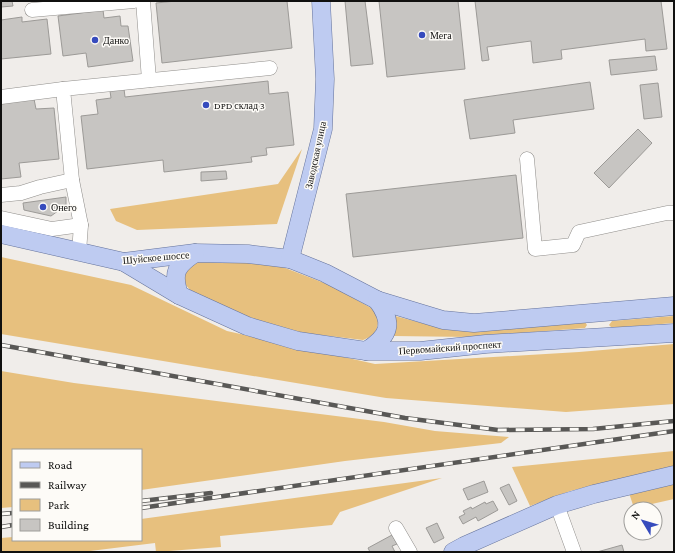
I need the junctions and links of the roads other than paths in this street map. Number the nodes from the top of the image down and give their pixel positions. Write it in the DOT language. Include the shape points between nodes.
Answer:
graph roads {
  1 [pos="134,1"];
  2 [pos="143,1"];
  3 [pos="321,1"];
  4 [pos="32,10"];
  5 [pos="270,68"];
  6 [pos="150,80"];
  7 [pos="64,89"];
  8 [pos="1,97"];
  9 [pos="527,159"];
  10 [pos="72,180"];
  11 [pos="1,194"];
  12 [pos="674,213"];
  13 [pos="1,218"];
  14 [pos="81,226"];
  15 [pos="1,234"];
  16 [pos="79,252"];
  17 [pos="195,253"];
  18 [pos="290,259"];
  19 [pos="124,262"];
  20 [pos="179,294"];
  21 [pos="377,300"];
  22 [pos="674,306"];
  23 [pos="597,313"];
  24 [pos="674,333"];
  25 [pos="599,338"];
  26 [pos="366,351"];
  27 [pos="674,475"];
  28 [pos="557,505"];
  29 [pos="396,528"];
  30 [pos="462,550"];
  31 [pos="410,552"];
  32 [pos="574,552"];
  1 -- 4 [label="lane"];
  2 -- 6 [label="lane"];
  3 -- 18 [label="main road, Заводская улица" via="325,79 323,129"];
  5 -- 6 [label="lane"];
  6 -- 7 [label="lane"];
  7 -- 8 [label="lane"];
  7 -- 10 [label="lane"];
  9 -- 12 [label="lane" via="535,249 573,245 579,232"];
  10 -- 11 [label="lane" via="21,193"];
  10 -- 14 [label="lane"];
  13 -- 14 [label="lane" via="52,229"];
  14 -- 16 [label="lane"];
  15 -- 16 [label="main road, Шуйское шоссе"];
  16 -- 19 [label="main road, Шуйское шоссе"];
  17 -- 18 [label="main road, Шуйское шоссе" via="248,254"];
  17 -- 19 [label="main road, Шуйское шоссе"];
  17 -- 20 [label="main road" via="182,262 176,272 175,282"];
  18 -- 21 [label="main road"];
  19 -- 20 [label="main road, Первомайский проспект"];
  20 -- 26 [label="main road, Первомайский проспект" via="254,328 298,341"];
  21 -- 23 [label="main road" via="443,320 474,323"];
  21 -- 26 [label="main road" via="384,310 387,321 385,334 378,343"];
  22 -- 23 [label="main road"];
  23 -- 25 [label="main road"];
  24 -- 25 [label="main road, Первомайский проспект"];
  25 -- 26 [label="main road, Первомайский проспект" via="486,344 420,351"];
  27 -- 28 [label="main road"];
  28 -- 30 [label="main road"];
  28 -- 32 [label="lane"];
  29 -- 31 [label="lane"];
}
